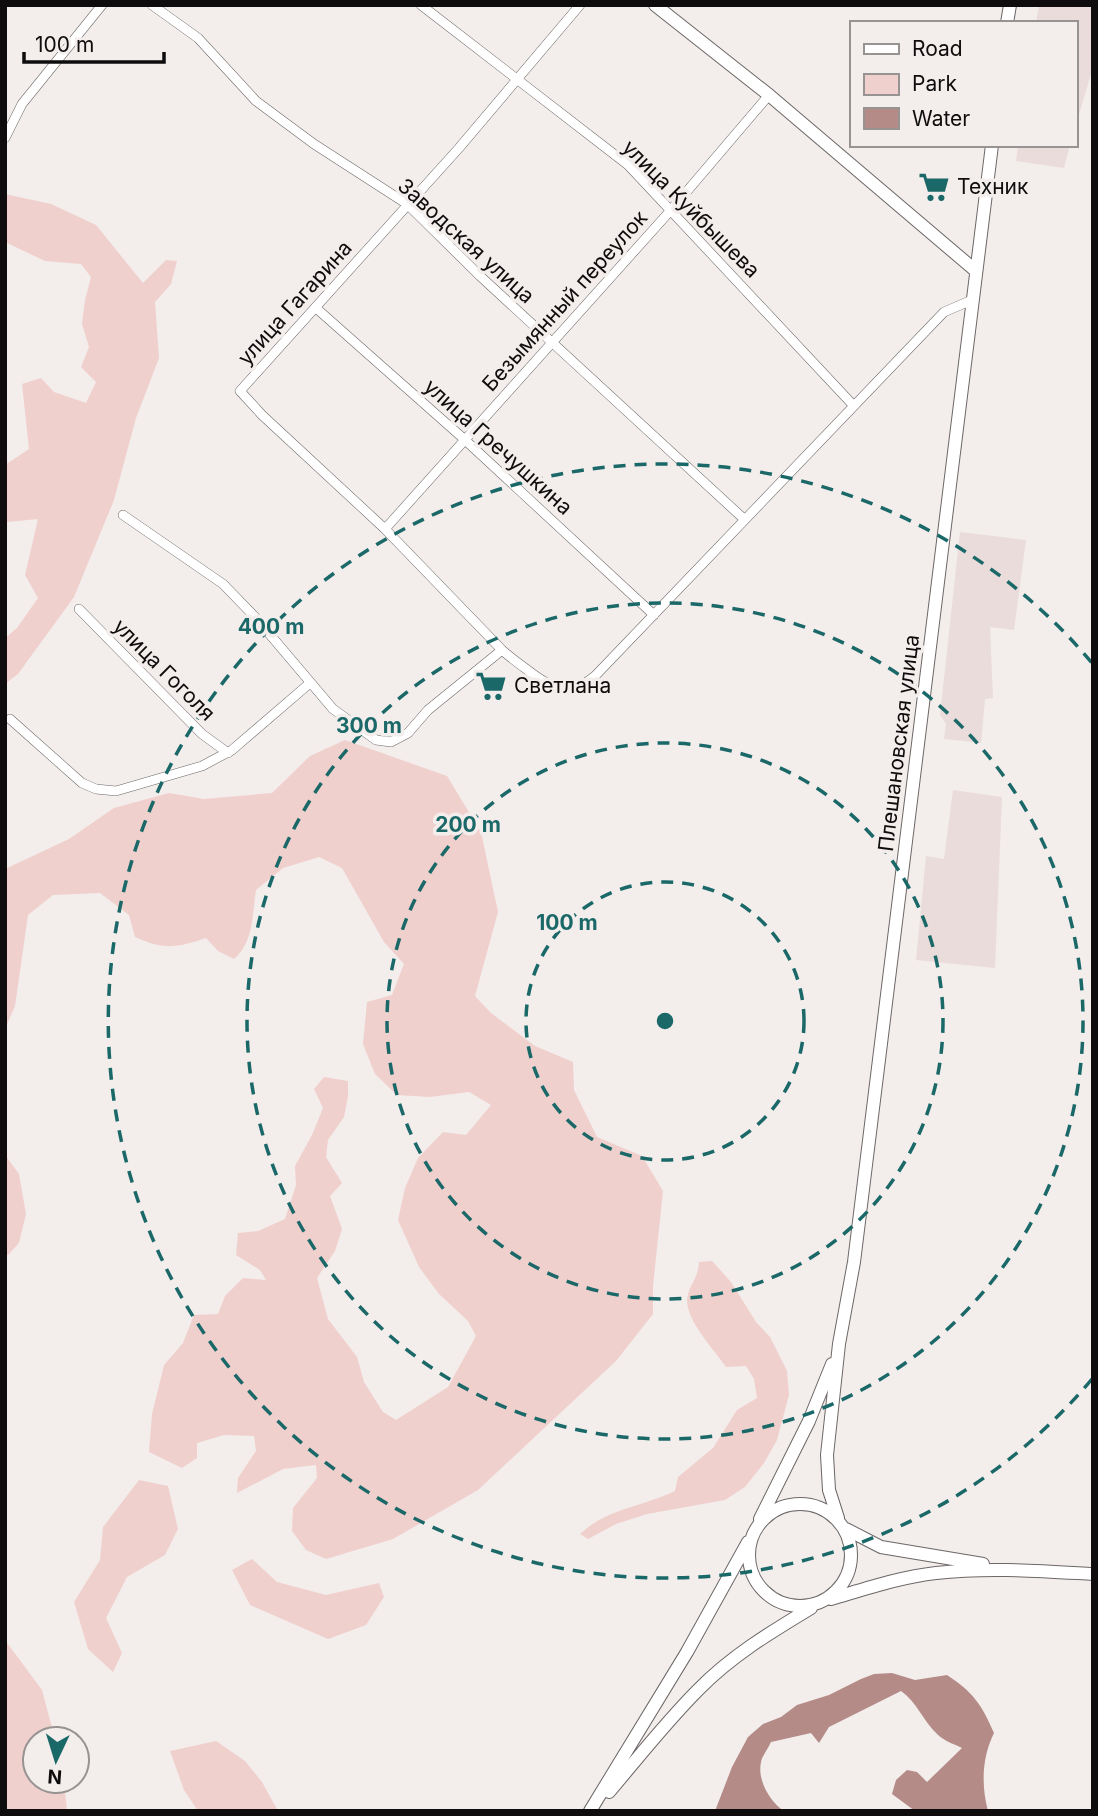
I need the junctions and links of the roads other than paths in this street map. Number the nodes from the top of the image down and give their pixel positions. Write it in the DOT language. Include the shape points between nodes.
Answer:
graph roads {
  1 [pos="102,5"];
  2 [pos="152,5"];
  3 [pos="421,5"];
  4 [pos="580,5"];
  5 [pos="655,5"];
  6 [pos="520,79"];
  7 [pos="769,95"];
  8 [pos="5,138"];
  9 [pos="992,147"];
  10 [pos="407,204"];
  11 [pos="671,210"];
  12 [pos="976,271"];
  13 [pos="972,300"];
  14 [pos="316,308"];
  15 [pos="551,342"];
  16 [pos="853,405"];
  17 [pos="464,439"];
  18 [pos="123,515"];
  19 [pos="744,519"];
  20 [pos="385,529"];
  21 [pos="79,609"];
  22 [pos="654,615"];
  23 [pos="502,650"];
  24 [pos="310,682"];
  25 [pos="10,719"];
  26 [pos="228,753"];
  27 [pos="839,1344"];
  28 [pos="838,1518"];
  29 [pos="846,1529"];
  30 [pos="754,1531"];
  31 [pos="1015,1569"];
  32 [pos="1093,1574"];
  33 [pos="821,1603"];
  34 [pos="592,1811"];
  1 -- 8 [label="street" via="22,104"];
  2 -- 10 [label="street, Заводская улица" via="198,38 256,101"];
  3 -- 6 [label="street, улица Куйбышева"];
  4 -- 6 [label="street, улица Гагарина"];
  5 -- 7 [label="main road"];
  6 -- 10 [label="street, улица Гагарина"];
  6 -- 11 [label="street, улица Куйбышева" via="628,164"];
  7 -- 11 [label="street, Безымянный переулок"];
  7 -- 12 [label="main road"];
  9 -- 12 [label="main road, Плешановская улица"];
  10 -- 14 [label="street, улица Гагарина"];
  10 -- 15 [label="street, Заводская улица"];
  11 -- 15 [label="street, Безымянный переулок"];
  11 -- 16 [label="street, улица Куйбышева"];
  12 -- 13 [label="main road, Плешановская улица"];
  13 -- 16 [label="street" via="944,313"];
  13 -- 27 [label="main road, Плешановская улица" via="856,1249"];
  14 -- 17 [label="street, улица Гречушкина"];
  14 -- 20 [label="street, улица Гагарина" via="240,391"];
  15 -- 17 [label="street, Безымянный переулок"];
  15 -- 19 [label="street, Заводская улица"];
  16 -- 19 [label="street"];
  17 -- 20 [label="street, Безымянный переулок"];
  17 -- 22 [label="street, улица Гречушкина"];
  18 -- 24 [label="street" via="223,584"];
  19 -- 22 [label="street"];
  20 -- 23 [label="street, улица Гагарина"];
  21 -- 26 [label="street, улица Гоголя" via="202,734"];
  22 -- 23 [label="street, улица Гагарина" via="581,687 557,690"];
  23 -- 24 [label="street" via="428,709 408,733 391,742 376,740 333,709"];
  24 -- 26 [label="street"];
  25 -- 26 [label="street" via="82,783 96,789 116,791 156,781"];
  27 -- 28 [label="main road" via="826,1464"];
  27 -- 30 [label="main road" via="809,1421"];
  28 -- 29 [label="main road"];
  28 -- 30 [label="main road" via="797,1504 770,1514"];
  29 -- 31 [label="main road" via="881,1547"];
  29 -- 33 [label="main road" via="849,1567 839,1589"];
  30 -- 33 [label="main road" via="750,1566 762,1590 784,1604"];
  30 -- 34 [label="main road"];
  31 -- 32 [label="main road"];
  31 -- 33 [label="main road" via="933,1573"];
  33 -- 34 [label="main road" via="766,1635 698,1689"];
}
